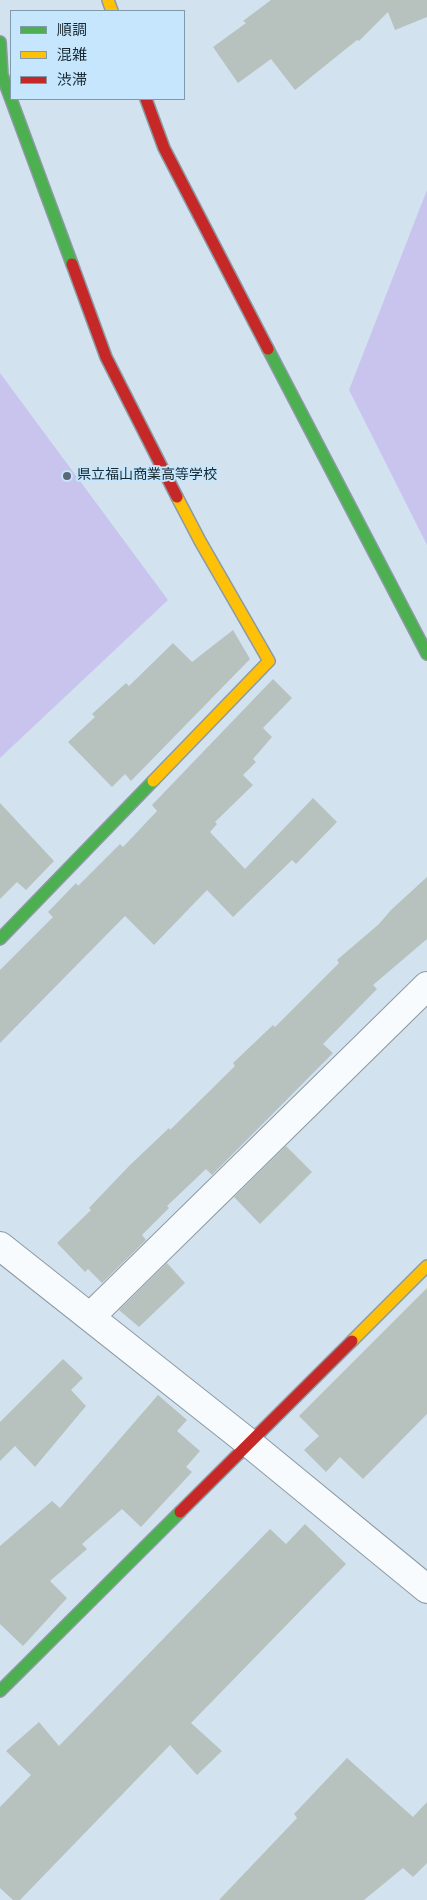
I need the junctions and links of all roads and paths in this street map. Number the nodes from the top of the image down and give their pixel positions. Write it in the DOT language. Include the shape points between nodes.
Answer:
graph roads {
  1 [pos="0,42"];
  2 [pos="10,97"];
  3 [pos="11,100"];
  4 [pos="146,100"];
  5 [pos="427,654"];
  6 [pos="0,939"];
  7 [pos="427,986"];
  8 [pos="0,1246"];
  9 [pos="427,1266"];
  10 [pos="90,1317"];
  11 [pos="249,1442"];
  12 [pos="427,1588"];
  13 [pos="0,1691"];
  1 -- 2 [label="street" via="2,75"];
  3 -- 6 [label="street" via="106,357 200,541 269,661"];
  4 -- 5 [label="street" via="164,148"];
  7 -- 10 [label="street"];
  8 -- 10 [label="street"];
  9 -- 11 [label="street"];
  10 -- 11 [label="street"];
  11 -- 12 [label="street"];
  11 -- 13 [label="street"];
}
